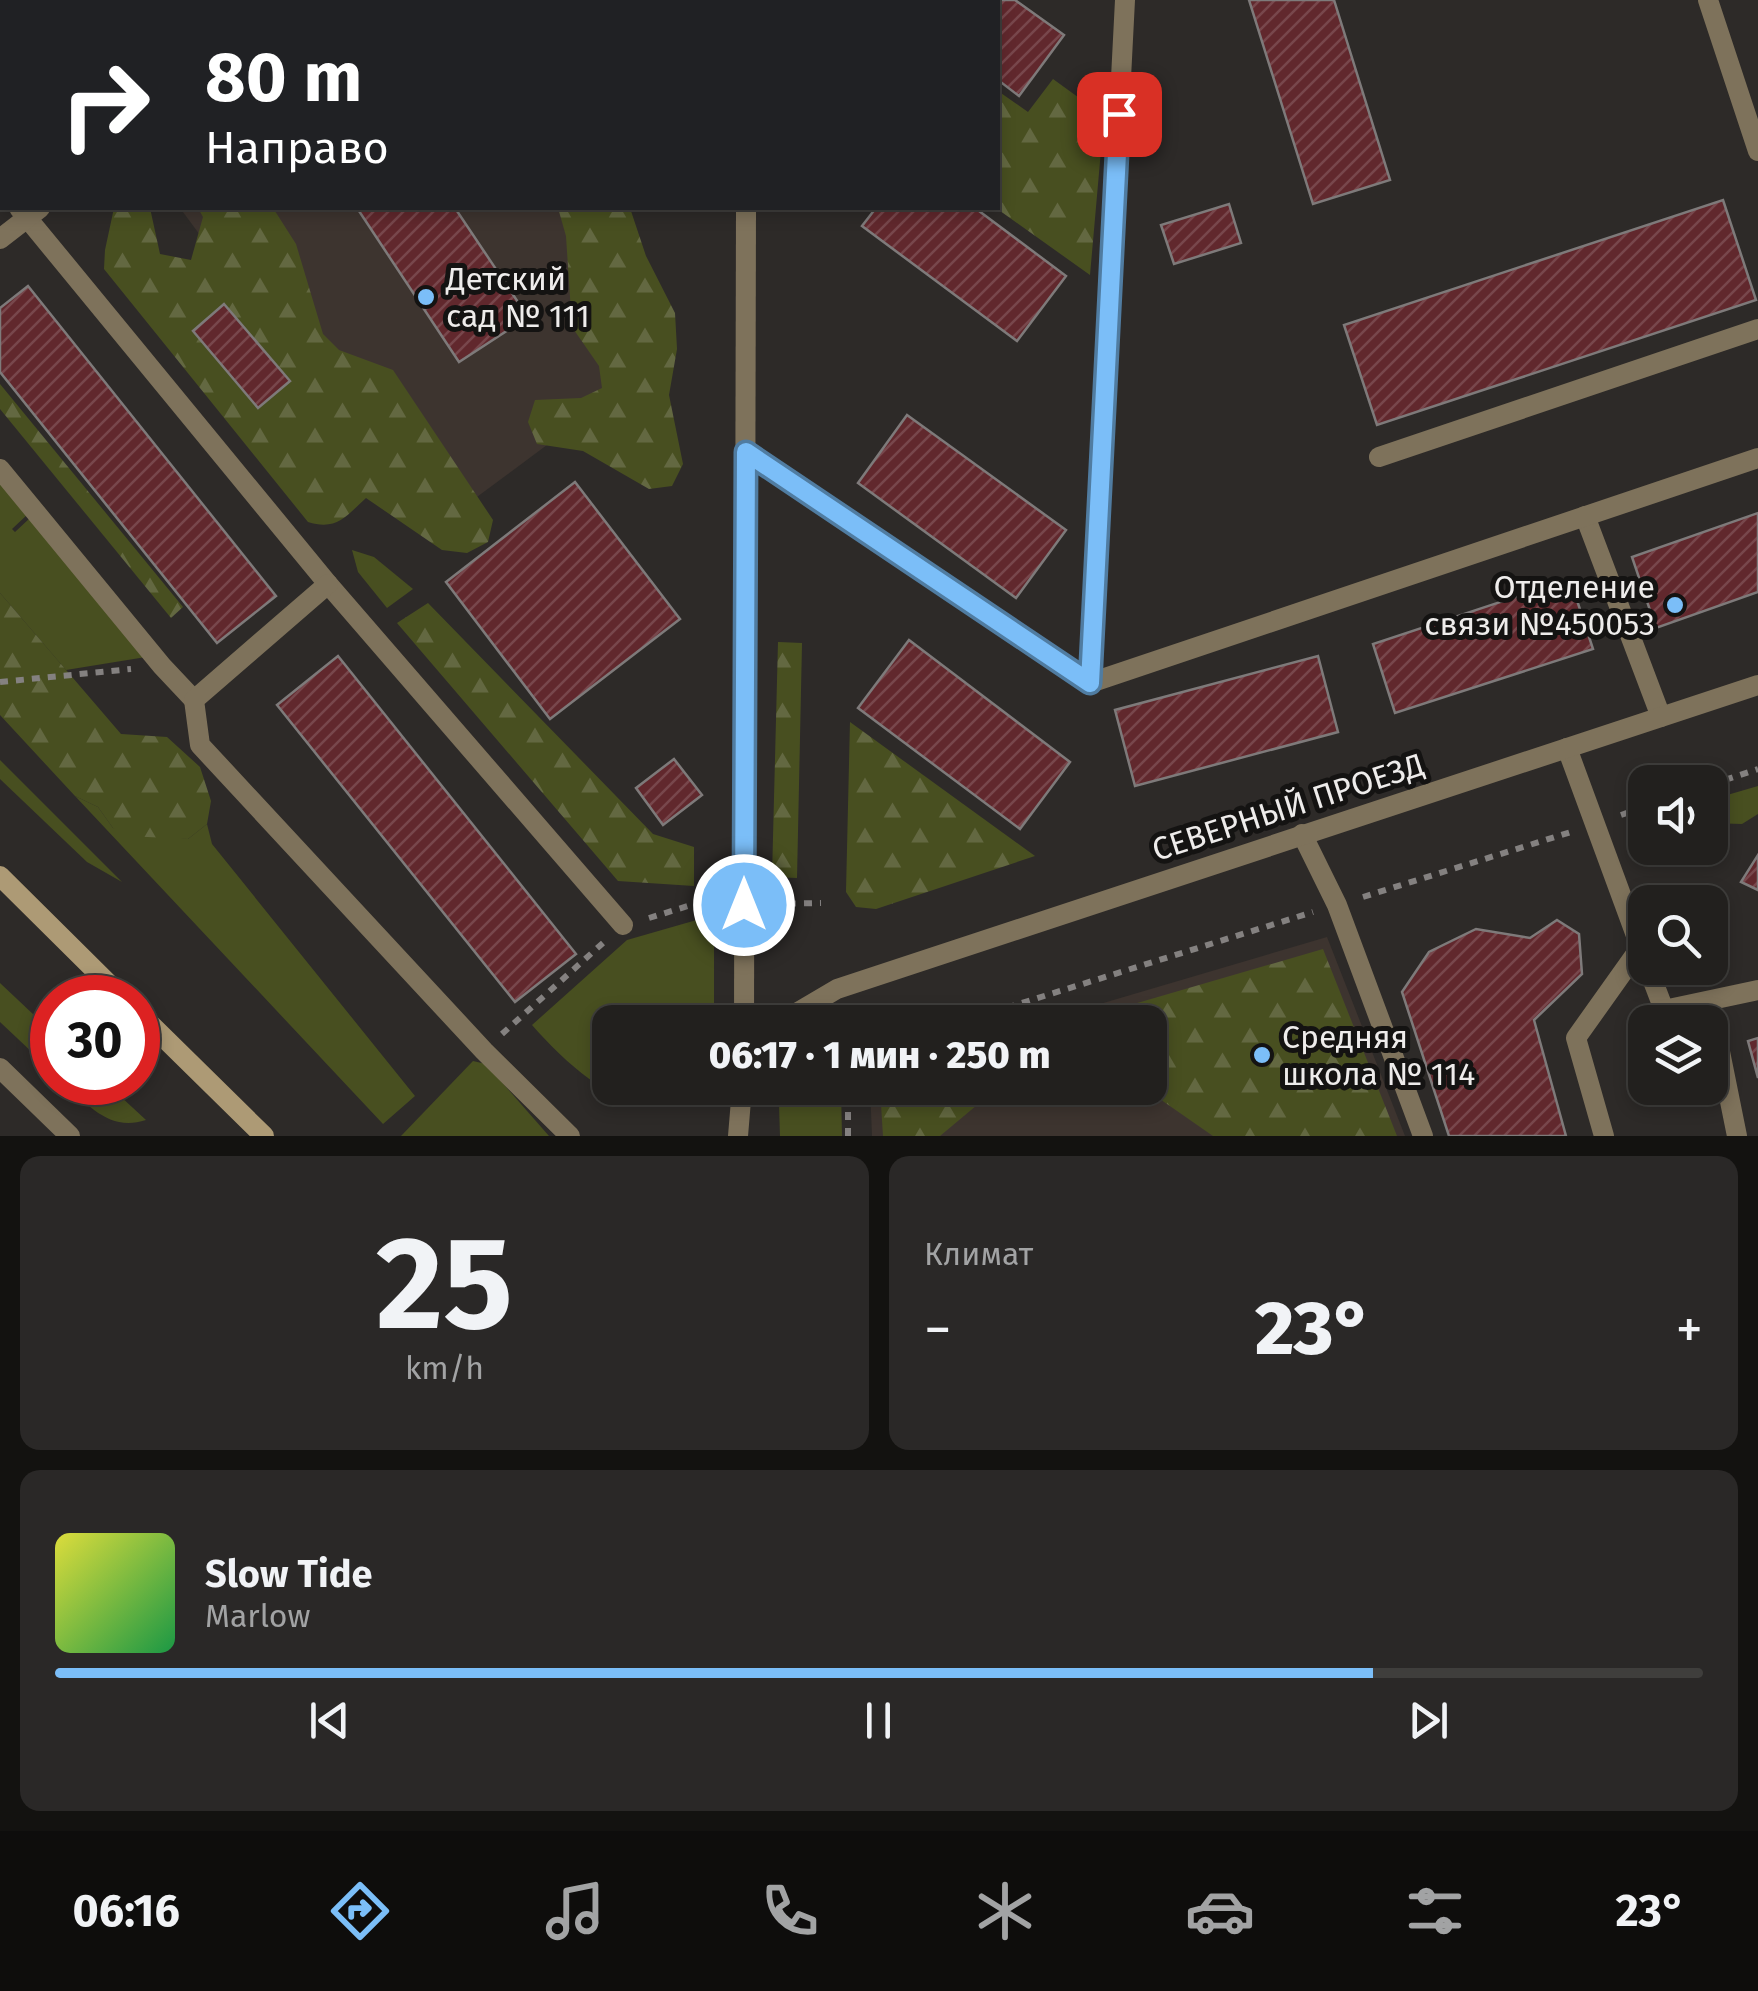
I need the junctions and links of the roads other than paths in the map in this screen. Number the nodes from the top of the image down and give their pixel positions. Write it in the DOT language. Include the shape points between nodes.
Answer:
graph roads {
  1 [pos="1125,0"];
  2 [pos="1708,0"];
  3 [pos="1758,151"];
  4 [pos="746,210"];
  5 [pos="29,211"];
  6 [pos="0,239"];
  7 [pos="1758,329"];
  8 [pos="746,452"];
  9 [pos="1379,457"];
  10 [pos="1758,458"];
  11 [pos="0,468"];
  12 [pos="1585,516"];
  13 [pos="328,584"];
  14 [pos="1090,683"];
  15 [pos="1758,685"];
  16 [pos="194,700"];
  17 [pos="1662,716"];
  18 [pos="1566,748"];
  19 [pos="1302,834"];
  20 [pos="0,876"];
  21 [pos="1628,916"];
  22 [pos="623,925"];
  23 [pos="100,975"];
  24 [pos="1628,978"];
  25 [pos="1758,990"];
  26 [pos="744,1005"];
  27 [pos="808,1005"];
  28 [pos="1688,1005"];
  29 [pos="160,1034"];
  30 [pos="0,1068"];
  31 [pos="1728,1093"];
  32 [pos="741,1105"];
  33 [pos="70,1136"];
  34 [pos="264,1136"];
  35 [pos="570,1136"];
  36 [pos="738,1136"];
  37 [pos="1423,1136"];
  38 [pos="1604,1136"];
  39 [pos="1737,1136"];
  1 -- 14 [label="street"];
  2 -- 3 [label="street"];
  4 -- 8 [label="street"];
  5 -- 6 [label="street"];
  5 -- 13 [label="street"];
  7 -- 9 [label="street"];
  8 -- 14 [label="street"];
  8 -- 26 [label="street"];
  10 -- 12 [label="street"];
  11 -- 16 [label="street"];
  12 -- 14 [label="street"];
  12 -- 17 [label="street"];
  13 -- 16 [label="street"];
  13 -- 22 [label="street"];
  15 -- 17 [label="street, СЕВЕРНЫЙ ПРОЕЗД"];
  16 -- 35 [label="street" via="200,746"];
  17 -- 18 [label="street, СЕВЕРНЫЙ ПРОЕЗД"];
  18 -- 19 [label="street, СЕВЕРНЫЙ ПРОЕЗД"];
  18 -- 21 [label="street"];
  19 -- 27 [label="street, СЕВЕРНЫЙ ПРОЕЗД" via="837,988"];
  19 -- 37 [label="street" via="1337,905"];
  20 -- 23 [label="main road"];
  24 -- 38 [label="street" via="1576,1038"];
  25 -- 28 [label="street"];
  29 -- 34 [label="main road"];
  30 -- 33 [label="street"];
  31 -- 39 [label="street"];
  32 -- 36 [label="street"];
}
